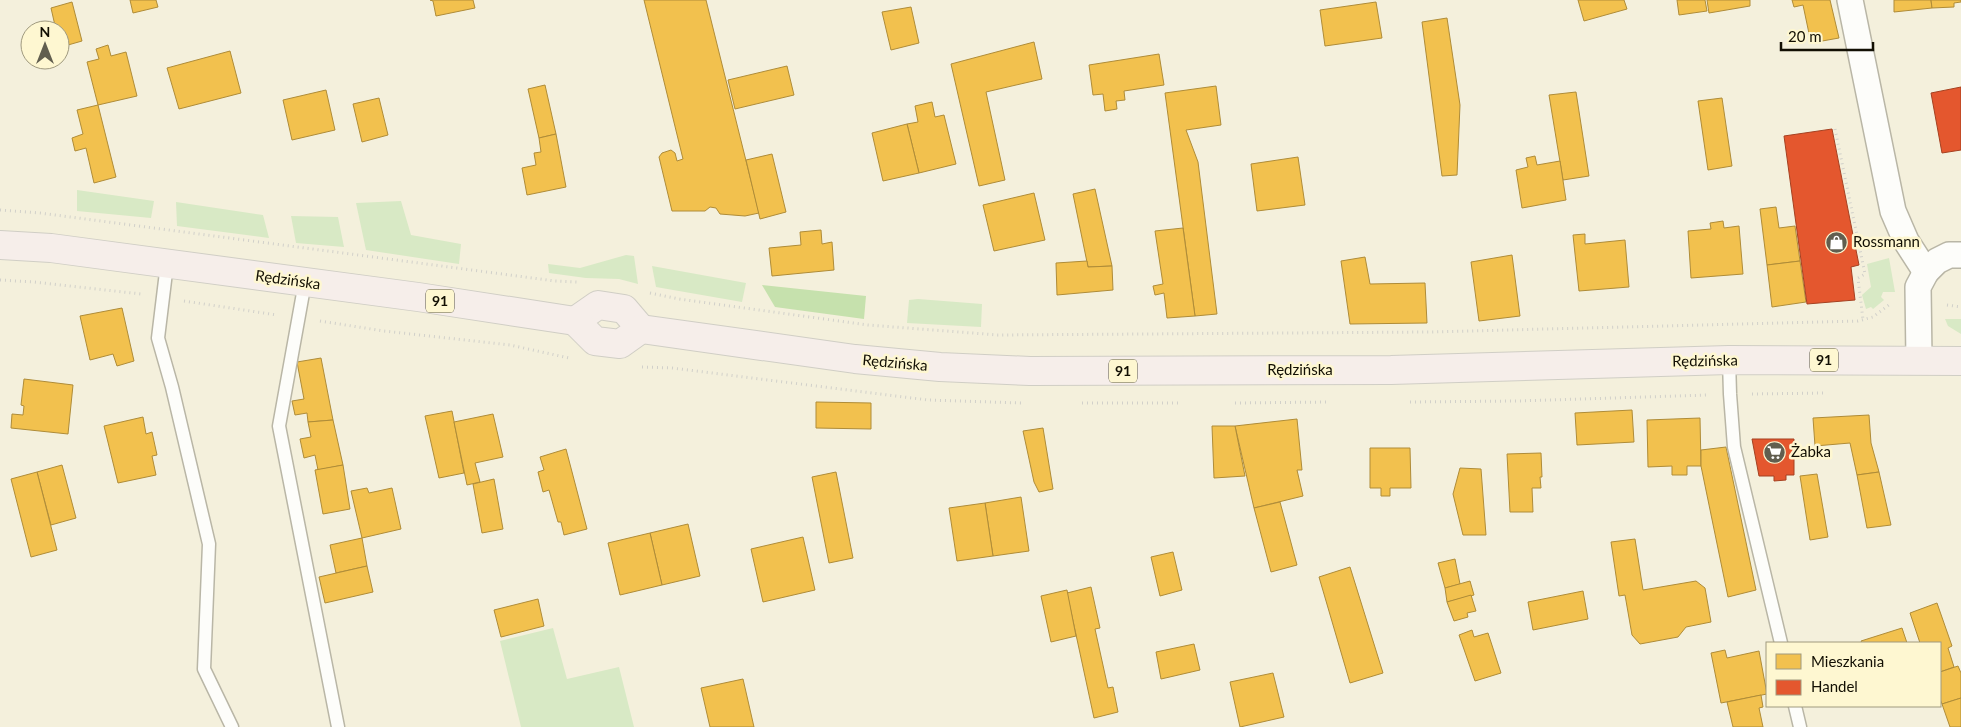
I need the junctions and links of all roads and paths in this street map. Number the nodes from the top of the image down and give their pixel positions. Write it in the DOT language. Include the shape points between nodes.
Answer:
graph roads {
  1 [pos="1850,0"];
  2 [pos="1835,129"];
  3 [pos="0,210"];
  4 [pos="0,245"];
  5 [pos="1961,255"];
  6 [pos="167,264"];
  7 [pos="1926,272"];
  8 [pos="305,282"];
  9 [pos="584,283"];
  10 [pos="644,291"];
  11 [pos="1888,304"];
  12 [pos="575,320"];
  13 [pos="1863,320"];
  14 [pos="641,329"];
  15 [pos="1729,360"];
  16 [pos="1919,360"];
  17 [pos="1961,361"];
  18 [pos="1781,642"];
  19 [pos="1796,707"];
  20 [pos="232,727"];
  21 [pos="338,727"];
  22 [pos="1800,727"];
  1 -- 7 [label="street" via="1893,211 1906,242"];
  2 -- 13 [label="path" via="1865,274 1858,278"];
  3 -- 9 [label="path" via="40,212"];
  4 -- 6 [label="main road, Rędzińska / 91" via="50,248"];
  5 -- 7 [label="street" via="1949,255"];
  6 -- 8 [label="main road, Rędzińska / 91"];
  6 -- 20 [label="lane" via="158,338 209,544 204,669"];
  7 -- 16 [label="street" via="1918,288"];
  8 -- 12 [label="main road, Rędzińska / 91"];
  8 -- 21 [label="lane" via="279,426"];
  10 -- 13 [label="path" via="679,299 868,325 998,334 1430,332"];
  11 -- 13 [label="path" via="1873,318"];
  12 -- 14 [label="main road" via="595,341 620,344"];
  12 -- 14 [label="main road" via="598,304 624,309"];
  14 -- 15 [label="main road, Rędzińska / 91" via="855,359 1030,371 1391,370"];
  15 -- 16 [label="main road, Rędzińska / 91"];
  15 -- 18 [label="lane" via="1734,447"];
  16 -- 17 [label="main road, Rędzińska / 91"];
  19 -- 22 [label="lane"];
}
